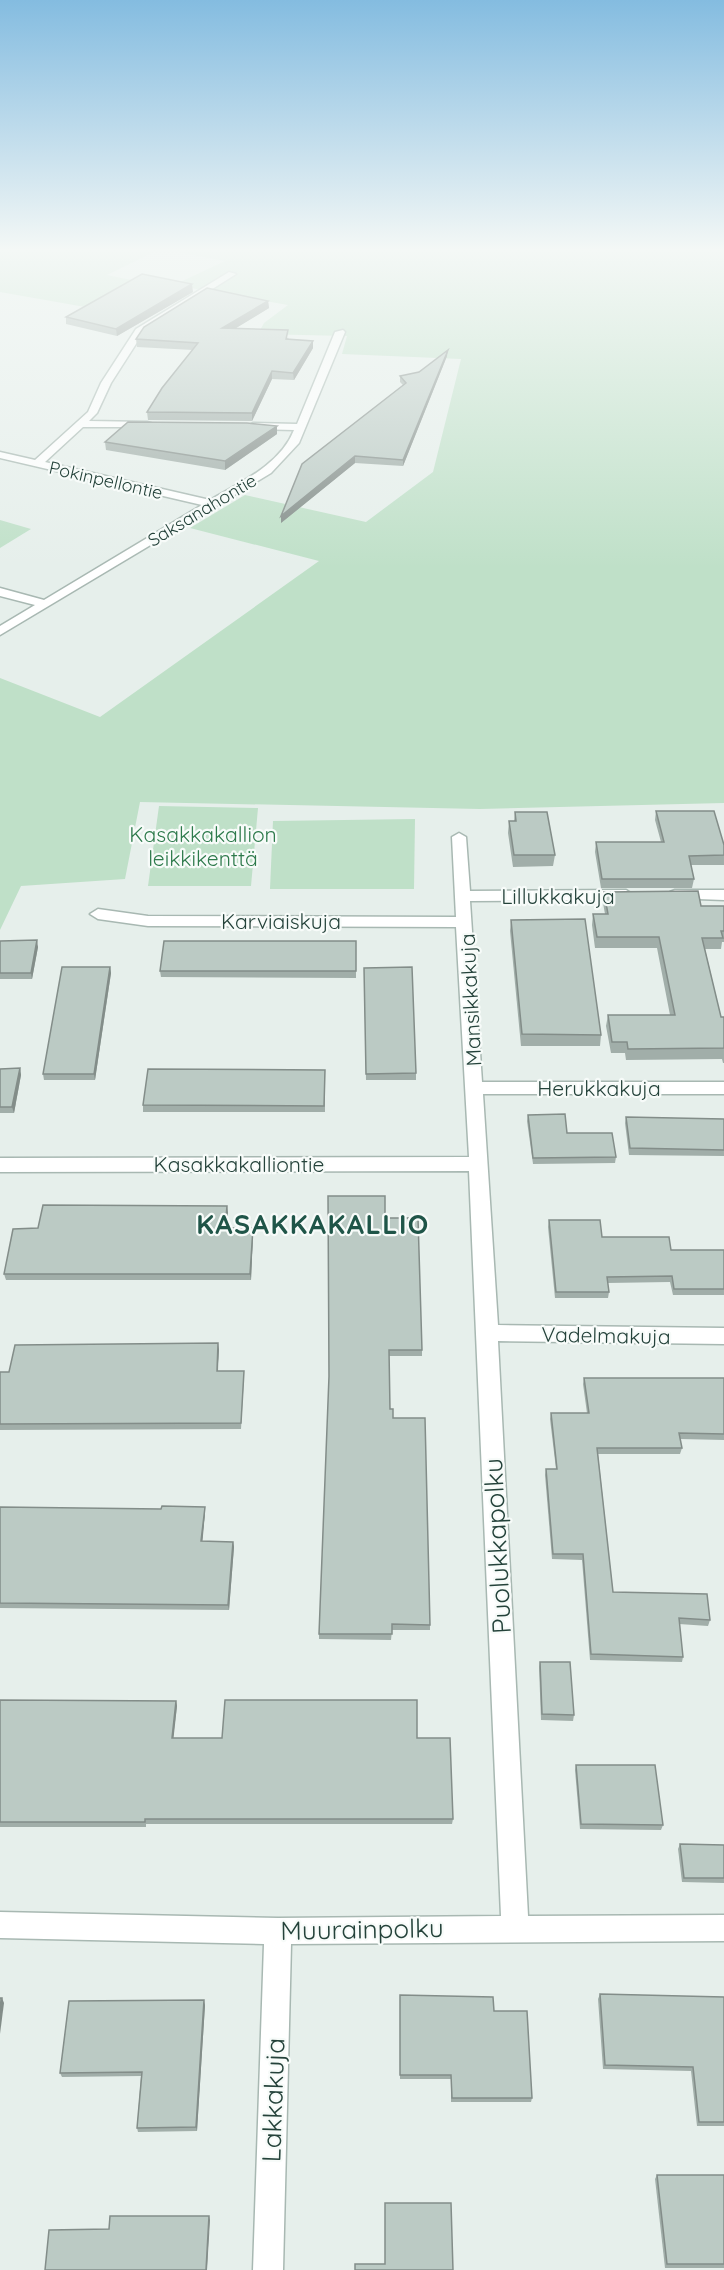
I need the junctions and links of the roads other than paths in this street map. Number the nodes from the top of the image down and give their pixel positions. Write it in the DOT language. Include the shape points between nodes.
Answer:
graph roads {
  1 [pos="123,356"];
  2 [pos="330,356"];
  3 [pos="83,424"];
  4 [pos="164,425"];
  5 [pos="244,426"];
  6 [pos="302,427"];
  7 [pos="0,455"];
  8 [pos="37,464"];
  9 [pos="212,504"];
  10 [pos="0,592"];
  11 [pos="46,604"];
  12 [pos="0,631"];
  13 [pos="459,837"];
  14 [pos="640,895"];
  15 [pos="664,895"];
  16 [pos="724,895"];
  17 [pos="463,896"];
  18 [pos="98,914"];
  19 [pos="465,922"];
  20 [pos="475,1088"];
  21 [pos="724,1088"];
  22 [pos="477,1164"];
  23 [pos="0,1165"];
  24 [pos="488,1333"];
  25 [pos="724,1336"];
  26 [pos="0,1925"];
  27 [pos="515,1928"];
  28 [pos="724,1928"];
  29 [pos="278,1930"];
  30 [pos="268,2270"];
  1 -- 3 [label="street"];
  2 -- 6 [label="street, Saksanahontie"];
  3 -- 4 [label="street"];
  3 -- 8 [label="street"];
  5 -- 6 [label="street"];
  6 -- 9 [label="street, Saksanahontie" via="294,443 267,471"];
  7 -- 8 [label="street, Pokinpellontie"];
  8 -- 9 [label="street, Pokinpellontie"];
  9 -- 11 [label="street, Saksanahontie"];
  10 -- 11 [label="street"];
  11 -- 12 [label="street, Saksanahontie"];
  13 -- 17 [label="street, Mansikkakuja"];
  14 -- 17 [label="street, Lillukkakuja"];
  15 -- 16 [label="street"];
  17 -- 19 [label="street, Mansikkakuja"];
  18 -- 19 [label="street, Karviaiskuja" via="148,921"];
  19 -- 20 [label="street, Mansikkakuja"];
  20 -- 21 [label="street, Herukkakuja"];
  20 -- 22 [label="street, Mansikkakuja"];
  22 -- 23 [label="street, Kasakkakalliontie"];
  22 -- 24 [label="street, Puolukkapolku"];
  24 -- 25 [label="street, Vadelmakuja"];
  24 -- 27 [label="street, Puolukkapolku"];
  26 -- 29 [label="street, Muurainpolku"];
  27 -- 28 [label="street, Muurainpolku"];
  27 -- 29 [label="street, Muurainpolku"];
  29 -- 30 [label="street, Lakkakuja"];
}
